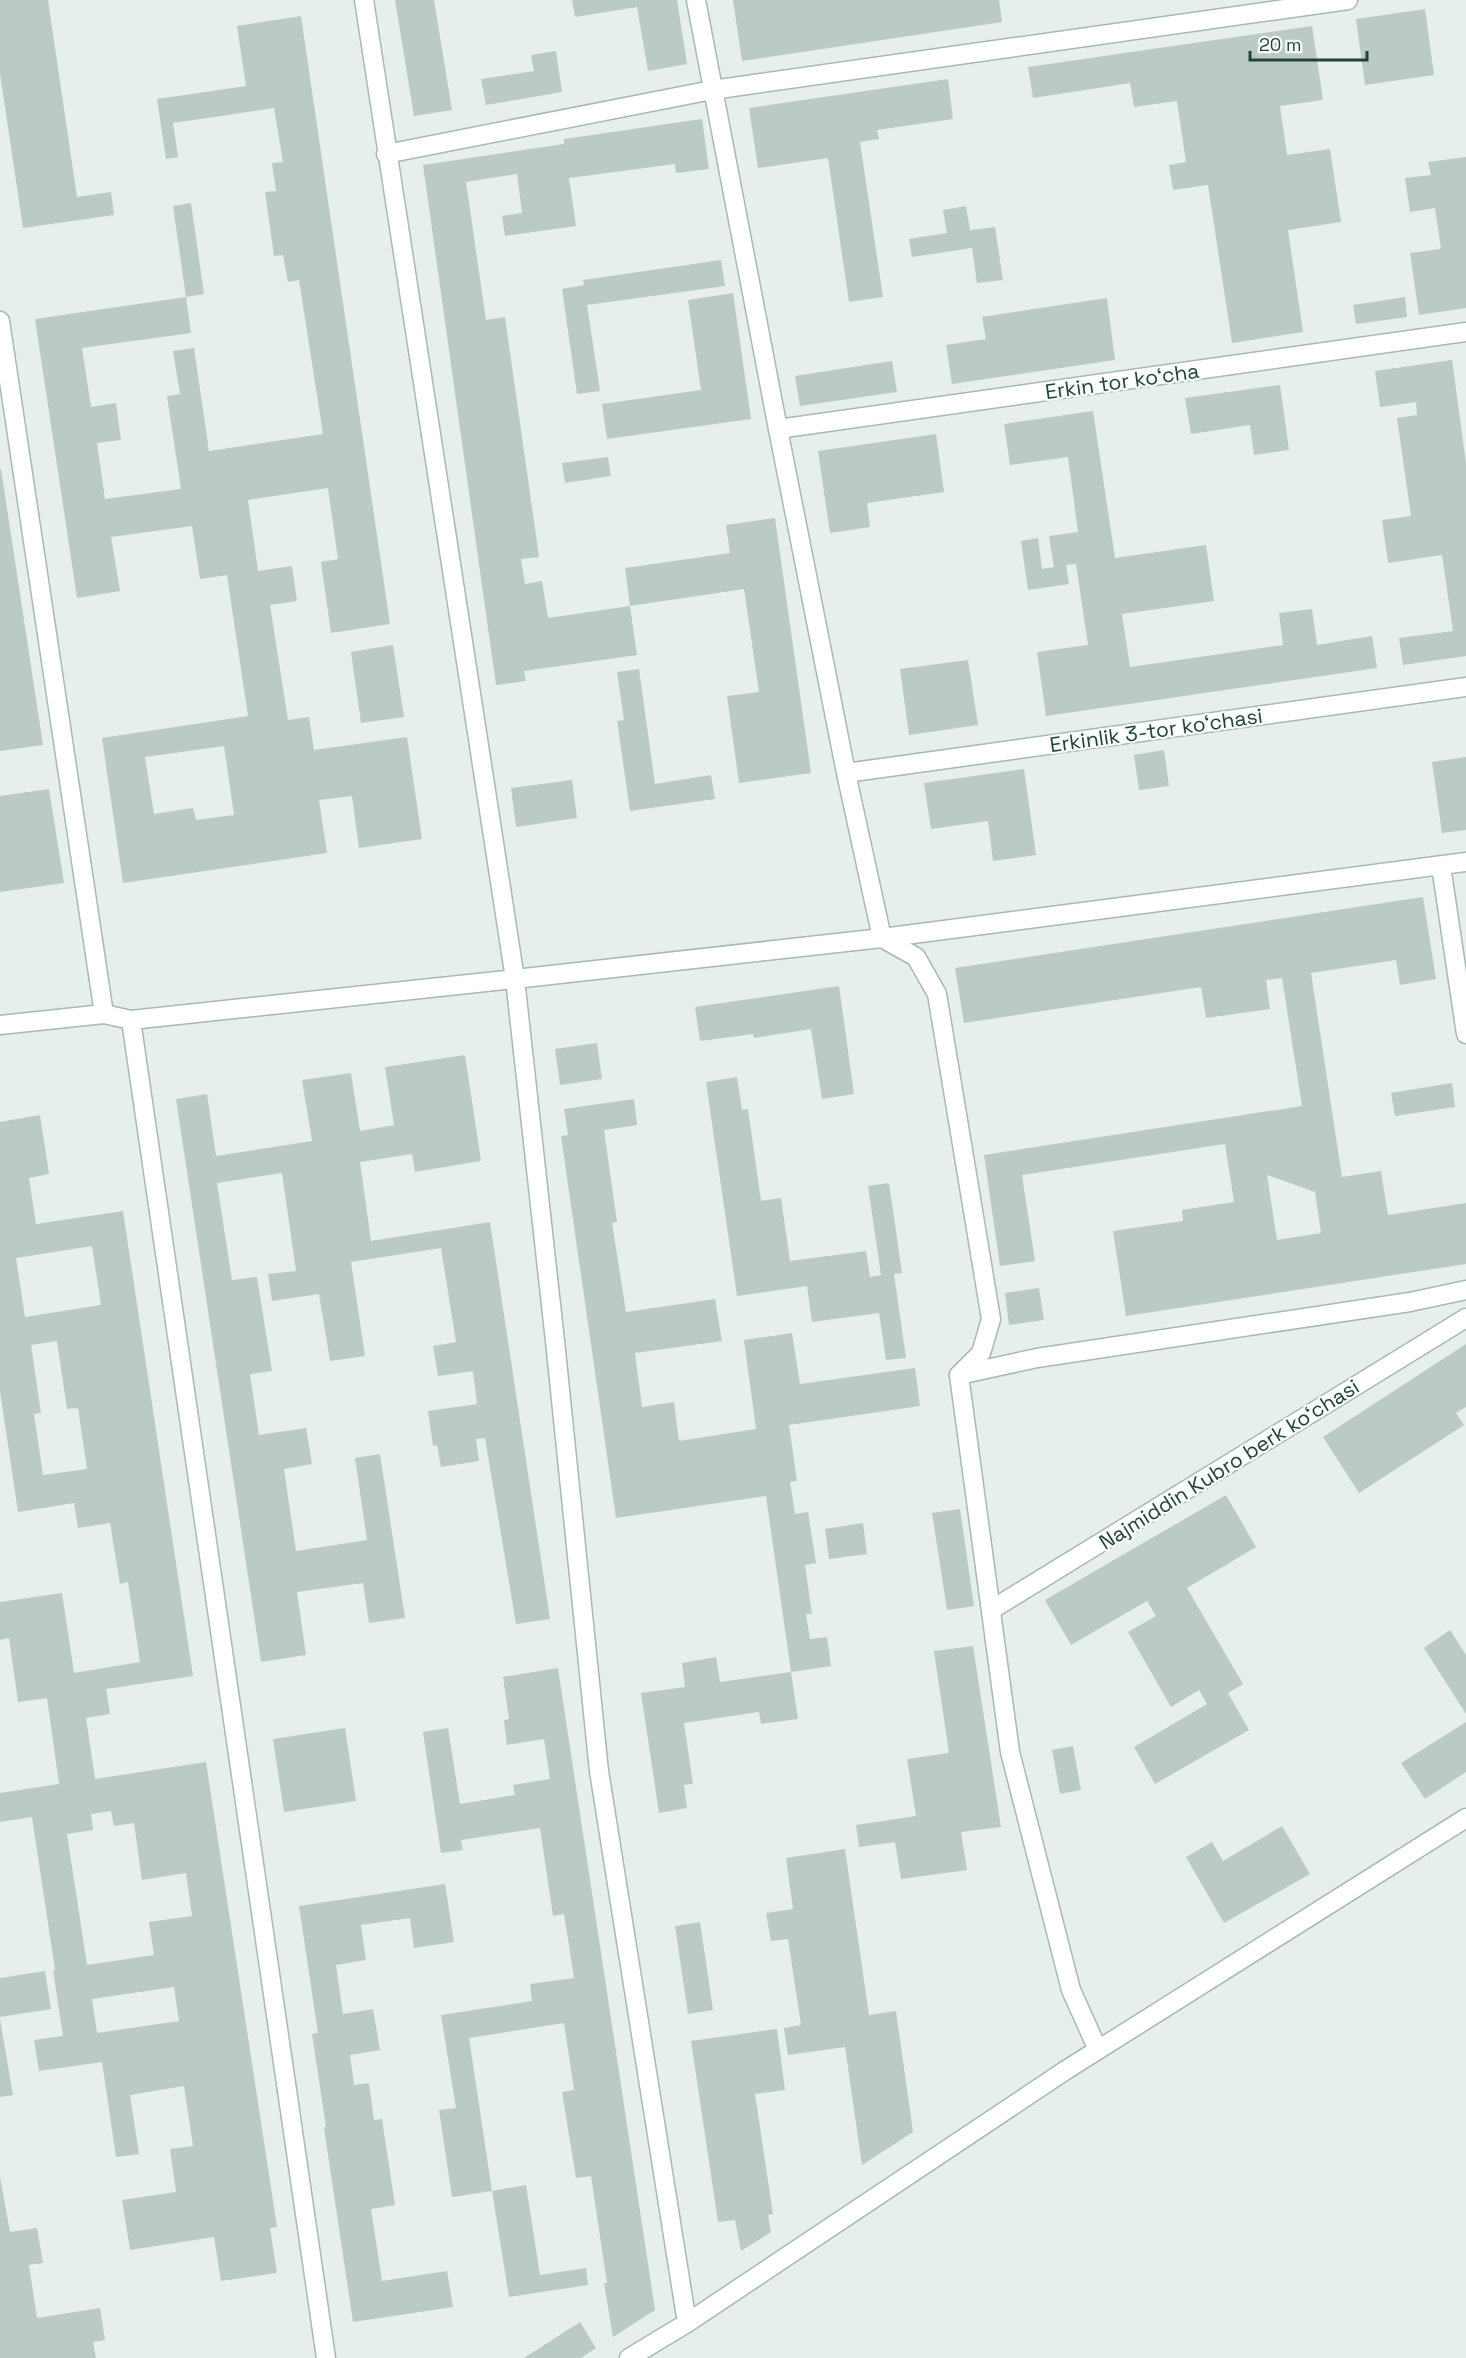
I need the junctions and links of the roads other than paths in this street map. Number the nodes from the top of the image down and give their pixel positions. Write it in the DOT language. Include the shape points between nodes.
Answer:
graph roads {
  1 [pos="364,0"];
  2 [pos="696,0"];
  3 [pos="1348,0"];
  4 [pos="712,90"];
  5 [pos="386,154"];
  6 [pos="0,321"];
  7 [pos="1466,332"];
  8 [pos="778,429"];
  9 [pos="1466,687"];
  10 [pos="846,773"];
  11 [pos="1466,862"];
  12 [pos="1441,866"];
  13 [pos="882,938"];
  14 [pos="515,980"];
  15 [pos="104,1014"];
  16 [pos="131,1020"];
  17 [pos="0,1025"];
  18 [pos="1466,1034"];
  19 [pos="1466,1290"];
  20 [pos="1466,1318"];
  21 [pos="959,1375"];
  22 [pos="991,1610"];
  23 [pos="1466,1818"];
  24 [pos="1098,2050"];
  25 [pos="687,2323"];
  26 [pos="326,2358"];
  27 [pos="629,2358"];
  1 -- 5 [label="street"];
  2 -- 4 [label="street"];
  3 -- 4 [label="street"];
  4 -- 5 [label="street"];
  4 -- 8 [label="street"];
  5 -- 14 [label="street"];
  6 -- 15 [label="street"];
  7 -- 8 [label="street, Erkin tor koʻcha"];
  8 -- 10 [label="street"];
  9 -- 10 [label="street, Erkinlik 3-tor koʻchasi"];
  10 -- 13 [label="street"];
  11 -- 12 [label="street"];
  12 -- 13 [label="street"];
  12 -- 18 [label="street"];
  13 -- 14 [label="street"];
  13 -- 21 [label="street" via="916,957 937,994 991,1319 981,1353"];
  14 -- 16 [label="street"];
  14 -- 25 [label="street" via="598,1771"];
  15 -- 16 [label="street"];
  15 -- 17 [label="street"];
  16 -- 26 [label="street"];
  19 -- 21 [label="street" via="1410,1302 1037,1358"];
  20 -- 22 [label="street, Najmiddin Kubro berk koʻchasi"];
  21 -- 22 [label="street"];
  22 -- 24 [label="street" via="1010,1752 1071,1990"];
  23 -- 24 [label="street"];
  24 -- 25 [label="street"];
  25 -- 27 [label="street"];
}
